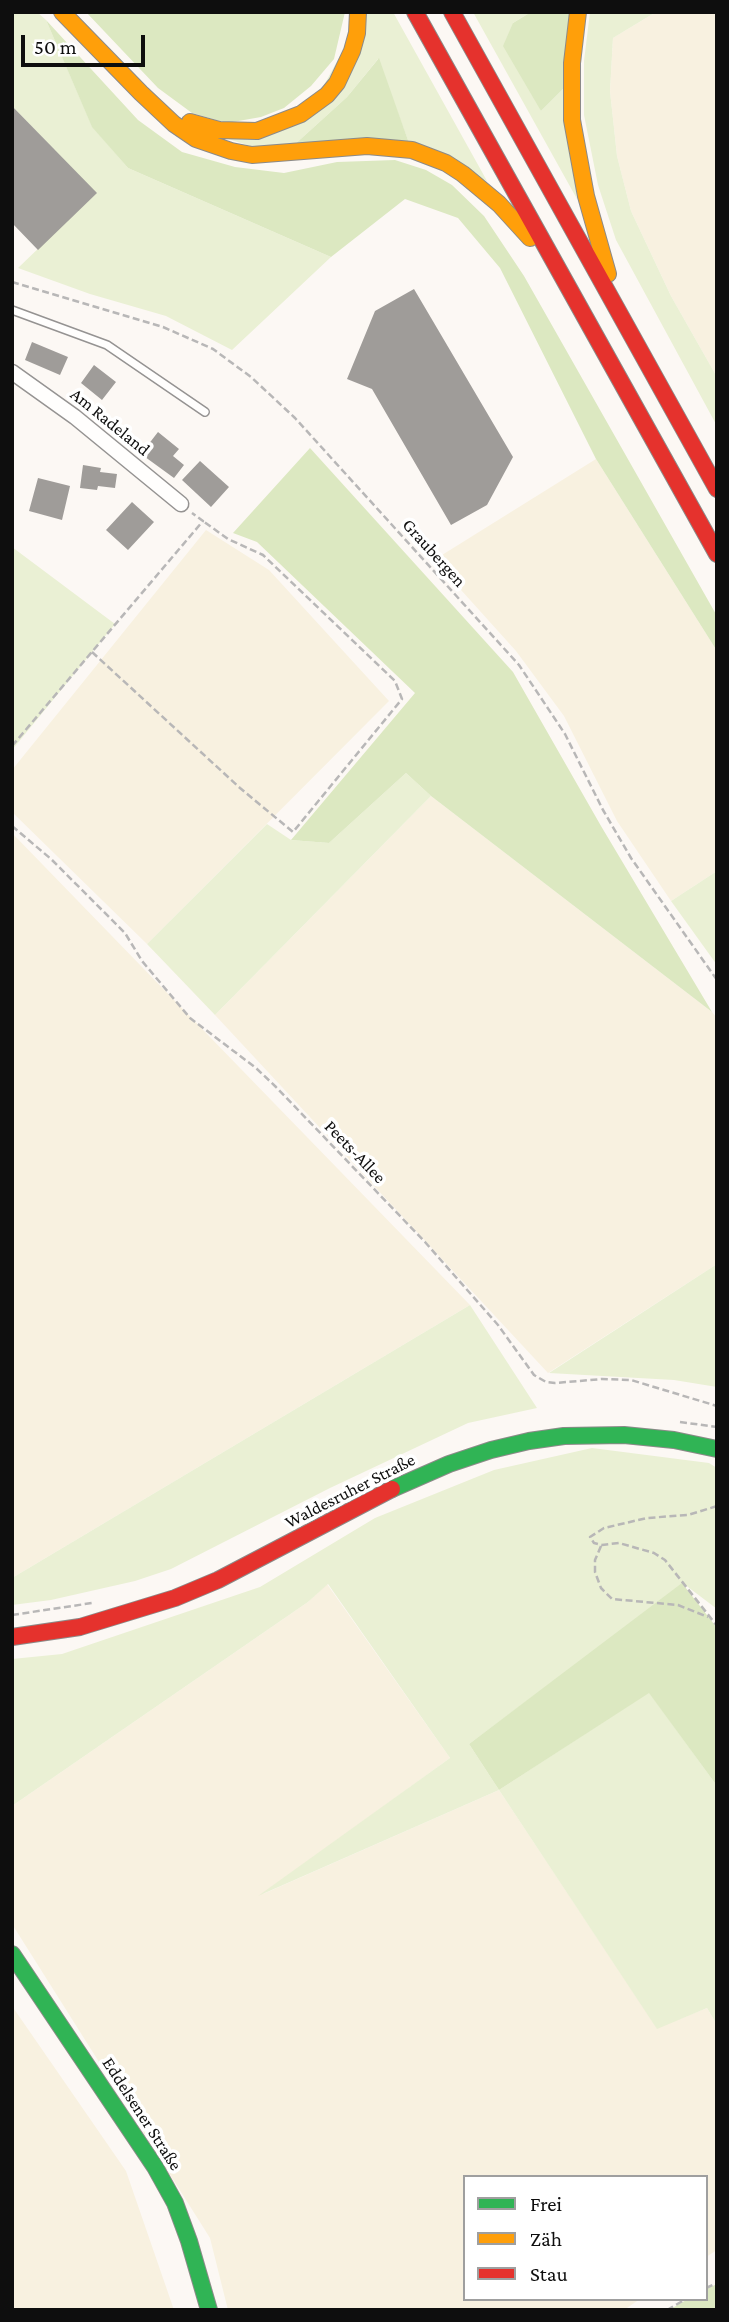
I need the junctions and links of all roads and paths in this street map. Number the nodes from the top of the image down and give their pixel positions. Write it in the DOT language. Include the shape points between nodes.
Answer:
graph roads {
  1 [pos="62,12"];
  2 [pos="358,12"];
  3 [pos="415,12"];
  4 [pos="452,12"];
  5 [pos="578,12"];
  6 [pos="160,109"];
  7 [pos="556,266"];
  8 [pos="12,282"];
  9 [pos="12,310"];
  10 [pos="618,312"];
  11 [pos="12,372"];
  12 [pos="205,412"];
  13 [pos="717,489"];
  14 [pos="181,504"];
  15 [pos="203,521"];
  16 [pos="717,554"];
  17 [pos="92,652"];
  18 [pos="12,746"];
  19 [pos="12,826"];
  20 [pos="717,980"];
  21 [pos="717,1406"];
  22 [pos="717,1449"];
  23 [pos="717,1506"];
  24 [pos="602,1545"];
  25 [pos="711,1618"];
  26 [pos="717,1626"];
  27 [pos="12,1637"];
  28 [pos="12,1954"];
  29 [pos="683,2301"];
  30 [pos="209,2310"];
  31 [pos="667,2310"];
  1 -- 6 [label="main road"];
  2 -- 6 [label="main road" via="352,51 337,83 289,120 257,131 230,131"];
  3 -- 7 [label="main road"];
  4 -- 10 [label="main road"];
  5 -- 10 [label="main road" via="572,120 586,196"];
  6 -- 7 [label="main road" via="196,139 252,155 367,146 432,156 499,204"];
  7 -- 16 [label="main road"];
  8 -- 20 [label="path, Graubergen" via="163,327 213,349 295,418 519,665 565,734 631,858"];
  9 -- 12 [label="lane" via="107,345"];
  10 -- 13 [label="main road"];
  11 -- 14 [label="street, Am Radeland"];
  14 -- 15 [label="path"];
  15 -- 17 [label="path"];
  15 -- 17 [label="path" via="263,555 395,681 402,699 293,832"];
  17 -- 18 [label="path"];
  19 -- 21 [label="path, Peets-Allee" via="125,933 142,961 190,1018 276,1087 425,1242 498,1325 534,1375 555,1383 631,1380"];
  22 -- 27 [label="main road, Waldesruher Straße" via="624,1435 564,1436 504,1447 401,1485 175,1598 80,1627"];
  23 -- 24 [label="path" via="604,1528 590,1536"];
  24 -- 25 [label="path" via="619,1543 665,1560"];
  24 -- 25 [label="path" via="595,1572 612,1599 678,1605"];
  25 -- 26 [label="path"];
  28 -- 30 [label="main road, Eddelsener Straße" via="175,2203"];
  29 -- 31 [label="path"];
}
